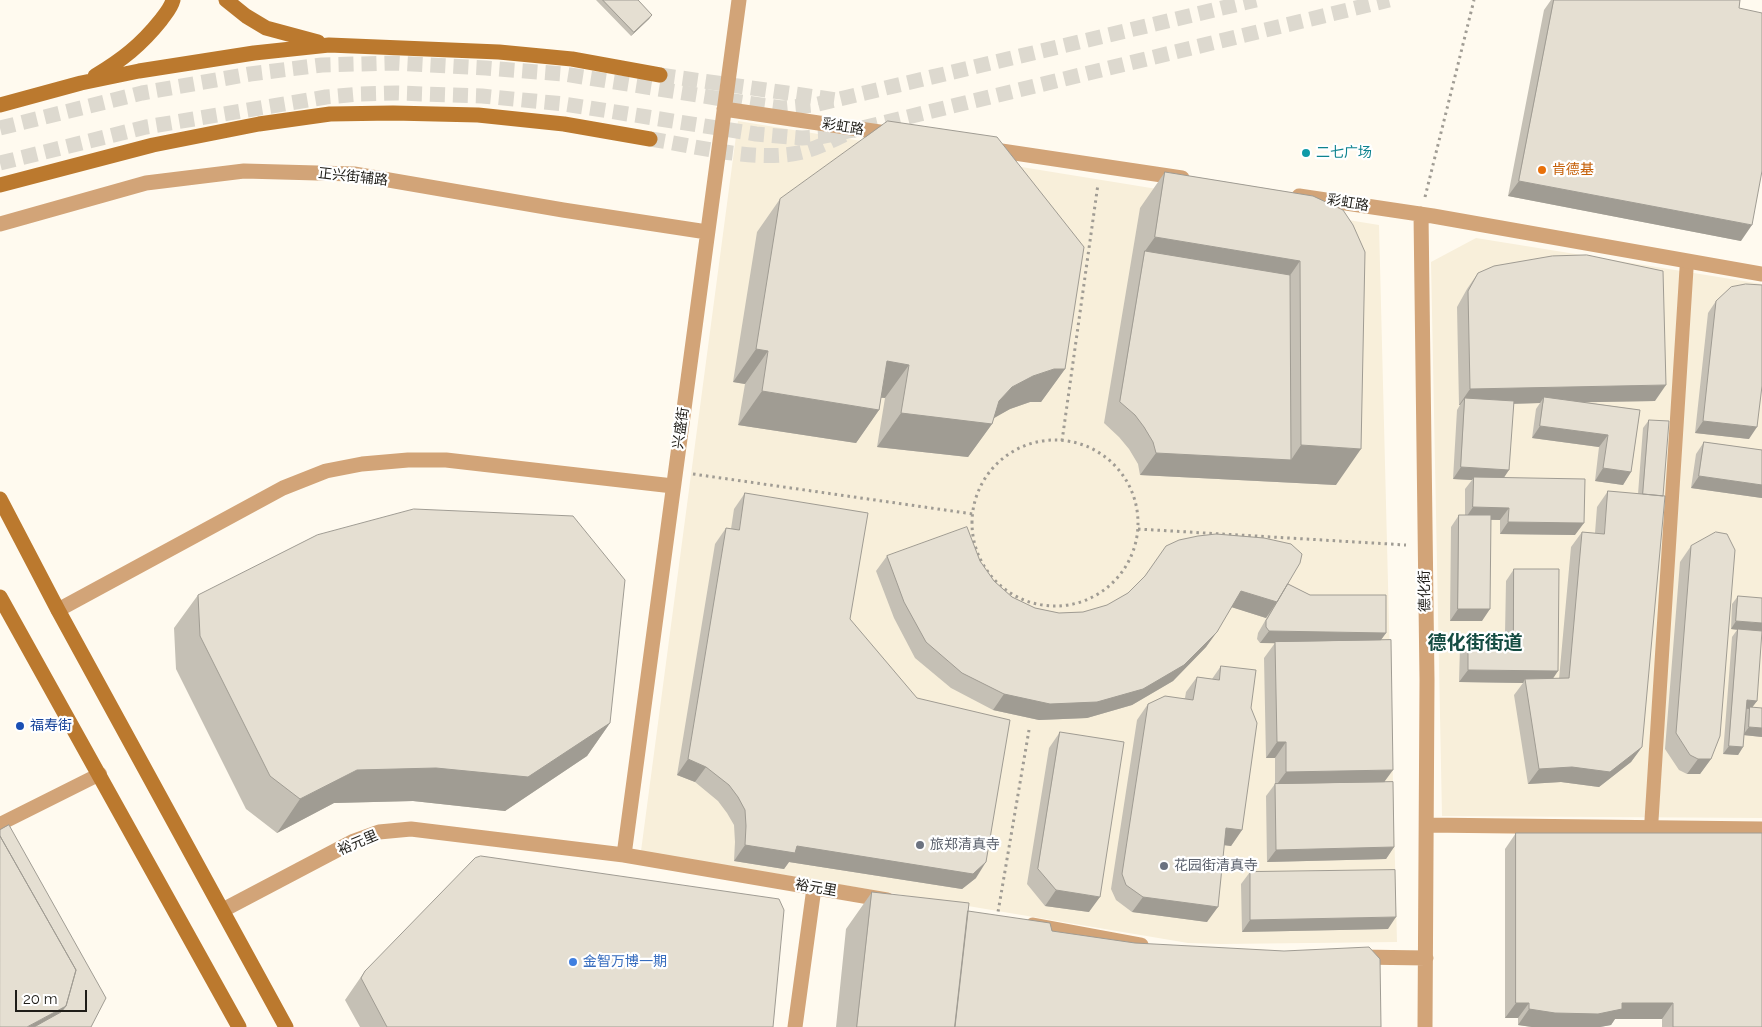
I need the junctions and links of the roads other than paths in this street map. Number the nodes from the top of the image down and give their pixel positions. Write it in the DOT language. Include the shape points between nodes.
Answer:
graph roads {
  1 [pos="173,0"];
  2 [pos="226,0"];
  3 [pos="739,0"];
  4 [pos="329,45"];
  5 [pos="660,75"];
  6 [pos="82,83"];
  7 [pos="0,105"];
  8 [pos="724,108"];
  9 [pos="908,136"];
  10 [pos="650,139"];
  11 [pos="975,147"];
  12 [pos="1197,180"];
  13 [pos="0,184"];
  14 [pos="1285,194"];
  15 [pos="1421,214"];
  16 [pos="0,224"];
  17 [pos="707,232"];
  18 [pos="1687,261"];
  19 [pos="1762,274"];
  20 [pos="674,478"];
  21 [pos="0,499"];
  22 [pos="0,597"];
  23 [pos="58,610"];
  24 [pos="100,774"];
  25 [pos="0,824"];
  26 [pos="1426,825"];
  27 [pos="1651,828"];
  28 [pos="1762,829"];
  29 [pos="624,855"];
  30 [pos="814,888"];
  31 [pos="900,902"];
  32 [pos="223,910"];
  33 [pos="997,919"];
  34 [pos="1158,948"];
  35 [pos="1340,957"];
  36 [pos="1426,958"];
  37 [pos="239,1027"];
  38 [pos="286,1027"];
  39 [pos="795,1027"];
  40 [pos="1425,1027"];
  1 -- 6 [label="street" via="137,47 119,62"];
  2 -- 4 [label="street" via="266,28"];
  3 -- 8 [label="street, 兴盛街"];
  4 -- 5 [label="street" via="500,52"];
  4 -- 6 [label="street" via="245,54"];
  6 -- 7 [label="street"];
  8 -- 9 [label="street, 彩虹路"];
  8 -- 17 [label="street, 兴盛街"];
  10 -- 13 [label="street" via="564,124 478,115 330,114 153,145"];
  11 -- 12 [label="street"];
  14 -- 15 [label="street, 彩虹路"];
  15 -- 18 [label="street, 彩虹路"];
  15 -- 26 [label="street, 德化街"];
  16 -- 17 [label="street, 正兴街辅路" via="146,183 244,171 354,174"];
  17 -- 20 [label="street, 兴盛街"];
  18 -- 19 [label="street, 彩虹路"];
  18 -- 27 [label="lane"];
  20 -- 23 [label="street" via="446,460 408,460 326,470 283,488"];
  20 -- 29 [label="street, 兴盛街"];
  21 -- 23 [label="street"];
  22 -- 24 [label="street"];
  23 -- 32 [label="street"];
  24 -- 25 [label="lane"];
  24 -- 37 [label="street"];
  26 -- 27 [label="street"];
  26 -- 36 [label="street, 德化街"];
  27 -- 28 [label="street"];
  29 -- 30 [label="street, 裕元里"];
  29 -- 32 [label="street, 裕元里" via="411,829 379,832 354,841"];
  30 -- 31 [label="street, 裕元里"];
  30 -- 39 [label="street"];
  32 -- 38 [label="street"];
  33 -- 34 [label="street"];
  35 -- 36 [label="street"];
  36 -- 40 [label="street, 德化街"];
}
